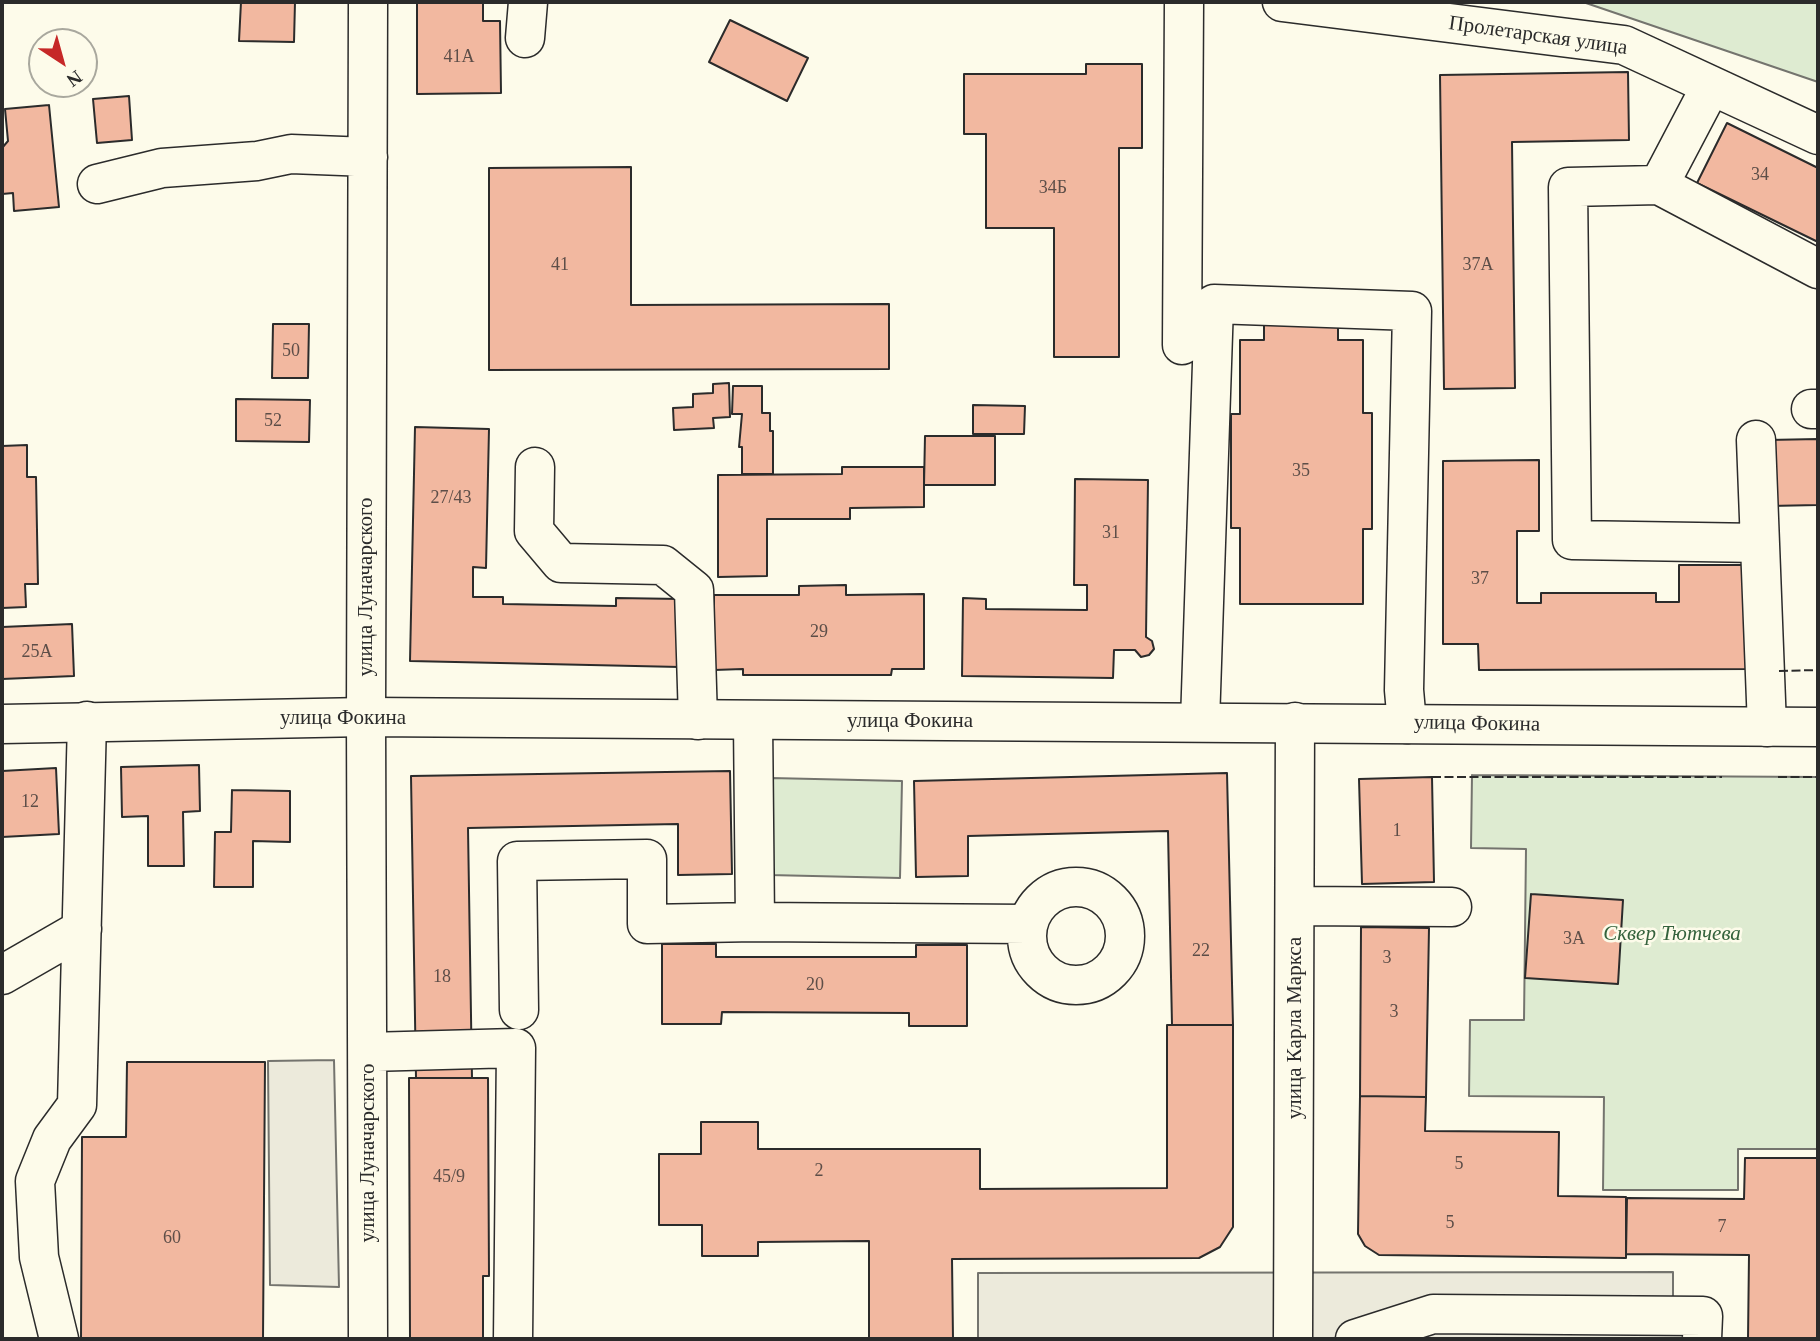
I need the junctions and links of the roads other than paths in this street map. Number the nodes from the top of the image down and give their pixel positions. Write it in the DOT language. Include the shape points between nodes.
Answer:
graph roads {
  1 [pos="368,2"];
  2 [pos="1184,2"];
  3 [pos="1282,2"];
  4 [pos="1711,86"];
  5 [pos="1818,135"];
  6 [pos="368,157"];
  7 [pos="97,184"];
  8 [pos="1659,185"];
  9 [pos="1818,270"];
  10 [pos="1182,345"];
  11 [pos="1756,440"];
  12 [pos="535,467"];
  13 [pos="1760,543"];
  14 [pos="366,717"];
  15 [pos="698,720"];
  16 [pos="87,721"];
  17 [pos="753,721"];
  18 [pos="1200,722"];
  19 [pos="1295,722"];
  20 [pos="2,724"];
  21 [pos="1407,724"];
  22 [pos="1766,727"];
  23 [pos="1818,727"];
  24 [pos="1296,906"];
  25 [pos="1452,907"];
  26 [pos="755,922"];
  27 [pos="1027,924"];
  28 [pos="82,929"];
  29 [pos="2,975"];
  30 [pos="519,1010"];
  31 [pos="368,1052"];
  32 [pos="1296,1338"];
  33 [pos="59,1339"];
  34 [pos="368,1339"];
  35 [pos="513,1339"];
  36 [pos="1355,1339"];
  37 [pos="1702,1339"];
  1 -- 6 [label="street, улица Луначарского"];
  2 -- 10 [label="street"];
  3 -- 4 [label="street, Пролетарская улица" via="1624,46"];
  4 -- 5 [label="street, Пролетарская улица"];
  4 -- 8 [label="street"];
  6 -- 7 [label="street" via="291,154 162,168"];
  6 -- 14 [label="street, улица Луначарского"];
  8 -- 9 [label="street"];
  8 -- 13 [label="street" via="1568,187 1572,540"];
  11 -- 13 [label="street"];
  12 -- 15 [label="street" via="534,531 561,563 663,565 694,590"];
  13 -- 22 [label="street"];
  14 -- 15 [label="street, улица Фокина"];
  14 -- 16 [label="street, улица Фокина"];
  14 -- 31 [label="street, улица Луначарского"];
  15 -- 17 [label="street, улица Фокина"];
  16 -- 20 [label="street, улица Фокина"];
  16 -- 28 [label="street"];
  17 -- 18 [label="street, улица Фокина"];
  17 -- 26 [label="street"];
  18 -- 19 [label="street, улица Фокина"];
  18 -- 21 [label="street" via="1214,304 1412,311"];
  19 -- 21 [label="street, улица Фокина"];
  19 -- 24 [label="street, улица Карла Маркса"];
  21 -- 22 [label="street, улица Фокина"];
  22 -- 23 [label="street, улица Фокина"];
  24 -- 25 [label="street"];
  24 -- 32 [label="street, улица Карла Маркса"];
  26 -- 27 [label="street"];
  26 -- 30 [label="street" via="647,924 648,859 517,861"];
  28 -- 29 [label="street"];
  28 -- 33 [label="street" via="77,1105 52,1139 35,1181 39,1257"];
  31 -- 34 [label="street, улица Луначарского"];
  31 -- 35 [label="street" via="516,1048"];
  36 -- 37 [label="street" via="1433,1314 1703,1316"];
}
